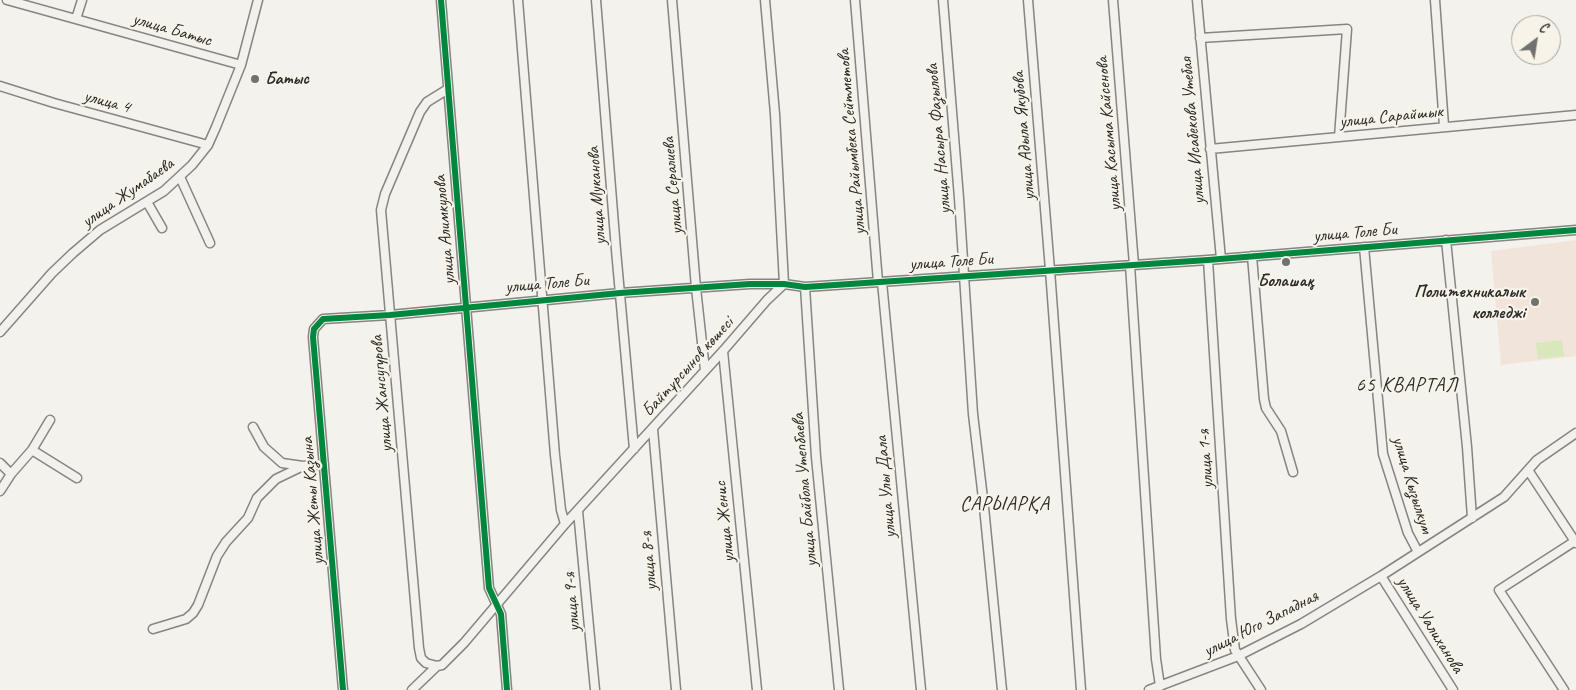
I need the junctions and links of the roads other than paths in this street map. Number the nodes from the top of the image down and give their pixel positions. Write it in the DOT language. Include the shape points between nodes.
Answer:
graph roads {
  1 [pos="7,0"];
  2 [pos="82,0"];
  3 [pos="258,0"];
  4 [pos="441,0"];
  5 [pos="518,0"];
  6 [pos="596,0"];
  7 [pos="672,0"];
  8 [pos="765,0"];
  9 [pos="855,0"];
  10 [pos="942,0"];
  11 [pos="1028,0"];
  12 [pos="1113,0"];
  13 [pos="1197,0"];
  14 [pos="1435,0"];
  15 [pos="76,19"];
  16 [pos="1200,38"];
  17 [pos="241,65"];
  18 [pos="0,86"];
  19 [pos="448,90"];
  20 [pos="1576,116"];
  21 [pos="1444,126"];
  22 [pos="1339,138"];
  23 [pos="208,144"];
  24 [pos="1210,149"];
  25 [pos="180,177"];
  26 [pos="147,202"];
  27 [pos="162,228"];
  28 [pos="1576,230"];
  29 [pos="1446,240"];
  30 [pos="210,243"];
  31 [pos="1364,247"];
  32 [pos="1252,256"];
  33 [pos="1221,259"];
  34 [pos="1208,260"];
  35 [pos="1132,265"];
  36 [pos="1050,270"];
  37 [pos="964,276"];
  38 [pos="880,282"];
  39 [pos="784,284"];
  40 [pos="805,287"];
  41 [pos="696,288"];
  42 [pos="620,293"];
  43 [pos="543,299"];
  44 [pos="467,307"];
  45 [pos="390,315"];
  46 [pos="330,319"];
  47 [pos="0,332"];
  48 [pos="723,351"];
  49 [pos="705,370"];
  50 [pos="50,420"];
  51 [pos="253,427"];
  52 [pos="653,428"];
  53 [pos="1576,433"];
  54 [pos="634,449"];
  55 [pos="32,450"];
  56 [pos="0,463"];
  57 [pos="324,464"];
  58 [pos="303,466"];
  59 [pos="1528,470"];
  60 [pos="1293,472"];
  61 [pos="11,474"];
  62 [pos="77,478"];
  63 [pos="0,491"];
  64 [pos="578,511"];
  65 [pos="1472,518"];
  66 [pos="565,524"];
  67 [pos="1575,542"];
  68 [pos="1418,552"];
  69 [pos="1381,576"];
  70 [pos="497,605"];
  71 [pos="153,629"];
  72 [pos="1238,656"];
  73 [pos="437,666"];
  74 [pos="416,688"];
  75 [pos="1154,689"];
  76 [pos="343,690"];
  77 [pos="507,690"];
  78 [pos="595,690"];
  79 [pos="676,690"];
  80 [pos="757,690"];
  81 [pos="839,690"];
  82 [pos="921,690"];
  83 [pos="1002,690"];
  84 [pos="1082,690"];
  85 [pos="1261,690"];
  86 [pos="1453,690"];
  87 [pos="1564,690"];
  1 -- 15 [label="street, улица Батыс"];
  2 -- 15 [label="street"];
  3 -- 17 [label="street, улица Жумабаева"];
  4 -- 19 [label="street, улица Алимкулова"];
  5 -- 43 [label="street"];
  6 -- 42 [label="street, улица Муканова"];
  7 -- 41 [label="street, улица Сералиева"];
  8 -- 39 [label="street"];
  9 -- 38 [label="street, улица Райымбека Сейтметова"];
  10 -- 37 [label="street, улица Насыра Фазылова"];
  11 -- 36 [label="street, улица Адыла Якубова"];
  12 -- 35 [label="street, улица Касыма Кайсенова"];
  13 -- 16 [label="street, улица Исабекова Утебая"];
  14 -- 21 [label="street"];
  15 -- 17 [label="street, улица Батыс"];
  16 -- 22 [label="street" via="1347,28"];
  16 -- 24 [label="street, улица Исабекова Утебая"];
  17 -- 23 [label="street, улица Жумабаева"];
  18 -- 23 [label="street, улица 4"];
  19 -- 44 [label="street, улица Алимкулова"];
  19 -- 45 [label="street, улица Жансугурова" via="427,102 420,112 383,202"];
  20 -- 21 [label="street, улица Сарайшык"];
  21 -- 22 [label="street, улица Сарайшык"];
  22 -- 24 [label="street, улица Сарайшык"];
  23 -- 25 [label="street, улица Жумабаева"];
  24 -- 33 [label="street, улица Исабекова Утебая"];
  25 -- 26 [label="street, улица Жумабаева"];
  25 -- 30 [label="street"];
  26 -- 27 [label="street"];
  26 -- 47 [label="street, улица Жумабаева" via="100,230 72,253"];
  28 -- 29 [label="street, улица Толе Би"];
  29 -- 31 [label="street, улица Толе Би"];
  29 -- 65 [label="street"];
  31 -- 32 [label="street, улица Толе Би"];
  31 -- 68 [label="street, улица Кызылкум" via="1383,454 1408,533"];
  32 -- 33 [label="street, улица Толе Би"];
  32 -- 60 [label="street" via="1264,399 1281,431"];
  33 -- 34 [label="street, улица Толе Би"];
  34 -- 35 [label="street, улица Толе Би"];
  34 -- 72 [label="street, улица 1-я" via="1231,619"];
  35 -- 36 [label="street, улица Толе Би"];
  35 -- 75 [label="street, улица Касыма Кайсенова" via="1156,659"];
  36 -- 37 [label="street, улица Толе Би"];
  36 -- 84 [label="street, улица Адыла Якубова"];
  37 -- 38 [label="street, улица Толе Би"];
  37 -- 83 [label="street, улица Насыра Фазылова" via="973,414"];
  38 -- 40 [label="street, улица Толе Би"];
  38 -- 82 [label="street, улица Улы Дала"];
  39 -- 40 [label="street, улица Толе Би"];
  39 -- 41 [label="street, улица Толе Би"];
  39 -- 48 [label="street, Байтұрсынов көшесі"];
  40 -- 81 [label="street, улица Байбола Утепбаева" via="816,457"];
  41 -- 42 [label="street, улица Толе Би"];
  41 -- 49 [label="street, улица Сералиева"];
  42 -- 43 [label="street, улица Толе Би"];
  42 -- 54 [label="street, улица Муканова"];
  43 -- 44 [label="street, улица Толе Би"];
  43 -- 66 [label="street" via="561,510"];
  44 -- 45 [label="street, улица Толе Би"];
  44 -- 70 [label="street, улица Алимкулова" via="489,588"];
  45 -- 46 [label="street, улица Толе Би"];
  45 -- 73 [label="street, улица Жансугурова" via="421,658"];
  46 -- 57 [label="street, улица Жеты Казына" via="323,319 314,329"];
  48 -- 49 [label="street, Байтұрсынов көшесі"];
  48 -- 80 [label="street, улица Женис"];
  49 -- 52 [label="street, Байтұрсынов көшесі"];
  50 -- 55 [label="street"];
  51 -- 58 [label="street" via="272,456 282,463"];
  52 -- 54 [label="street, Байтұрсынов көшесі"];
  52 -- 79 [label="street, улица 8-я"];
  53 -- 59 [label="street, улица Юго Западная" via="1548,451"];
  54 -- 64 [label="street, Байтұрсынов көшесі"];
  55 -- 61 [label="street"];
  55 -- 62 [label="street"];
  56 -- 61 [label="street"];
  57 -- 58 [label="street"];
  57 -- 76 [label="street, улица Жеты Казына"];
  58 -- 71 [label="street" via="276,479 256,498 248,518 217,556 194,613 186,619"];
  59 -- 65 [label="street, улица Юго Западная" via="1504,497"];
  59 -- 67 [label="street"];
  61 -- 63 [label="street"];
  64 -- 66 [label="street, Байтұрсынов көшесі"];
  64 -- 78 [label="street, улица 9-я"];
  65 -- 68 [label="street, улица Юго Западная"];
  66 -- 70 [label="street, Байтұрсынов көшесі"];
  67 -- 87 [label="street" via="1499,590"];
  68 -- 69 [label="street, улица Юго Западная"];
  69 -- 72 [label="street, улица Юго Западная" via="1301,624"];
  69 -- 86 [label="street, улица Уалиханова"];
  70 -- 73 [label="street, Байтұрсынов көшесі" via="454,655"];
  70 -- 77 [label="street, улица Алимкулова" via="503,626"];
  72 -- 75 [label="street, улица Юго Западная"];
  72 -- 85 [label="street"];
  73 -- 74 [label="street"];
}
